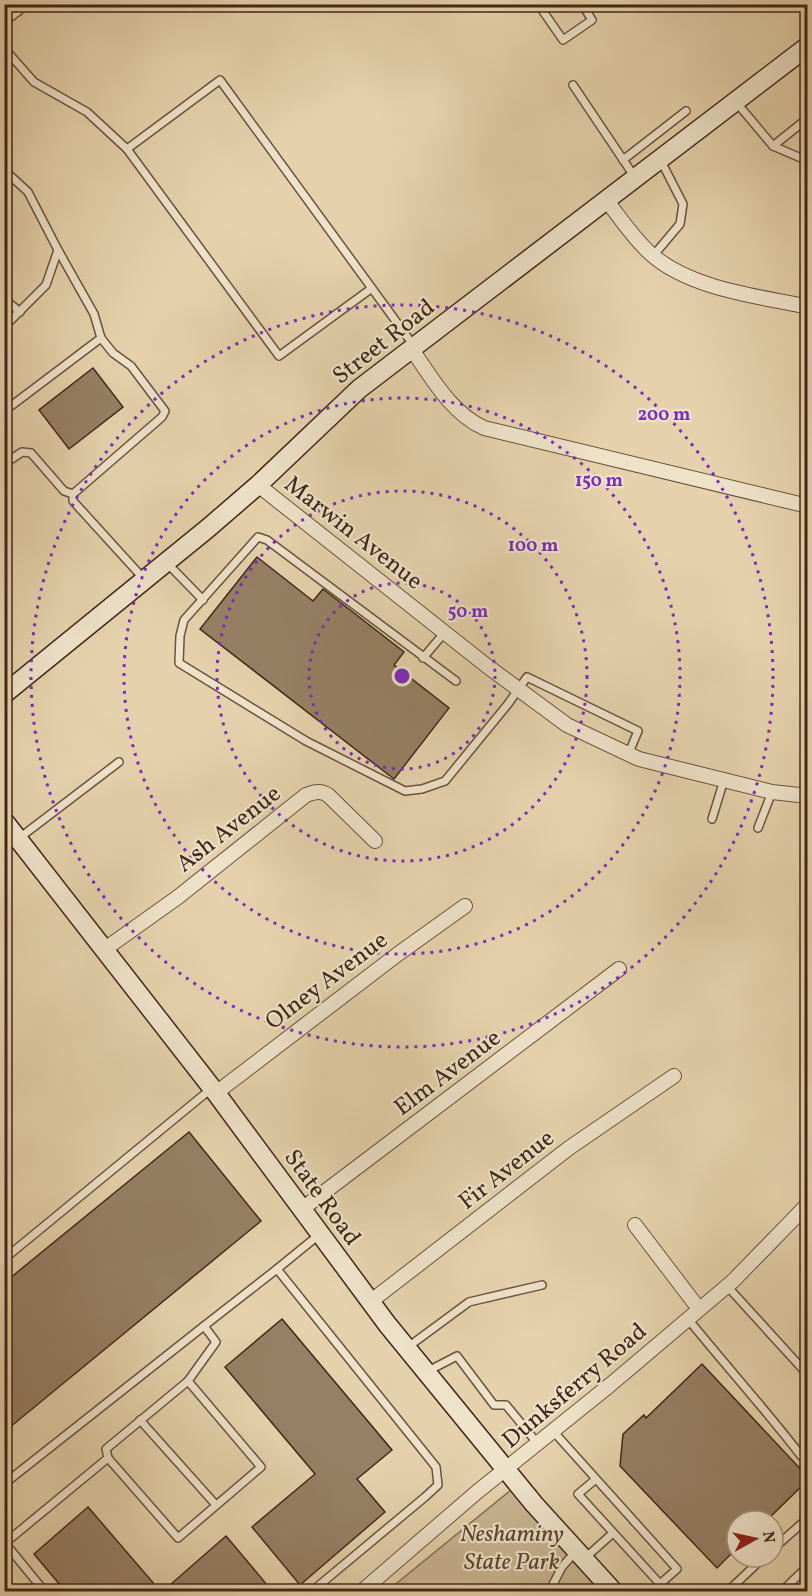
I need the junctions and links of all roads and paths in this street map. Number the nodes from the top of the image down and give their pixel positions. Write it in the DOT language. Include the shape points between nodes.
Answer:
graph roads {
  1 [pos="23,4"];
  2 [pos="538,4"];
  3 [pos="582,4"];
  4 [pos="4,22"];
  5 [pos="807,46"];
  6 [pos="4,48"];
  7 [pos="573,85"];
  8 [pos="736,102"];
  9 [pos="686,111"];
  10 [pos="807,118"];
  11 [pos="773,146"];
  12 [pos="127,149"];
  13 [pos="660,159"];
  14 [pos="623,160"];
  15 [pos="807,161"];
  16 [pos="4,170"];
  17 [pos="635,178"];
  18 [pos="607,201"];
  19 [pos="58,250"];
  20 [pos="653,256"];
  21 [pos="372,288"];
  22 [pos="4,299"];
  23 [pos="807,307"];
  24 [pos="20,312"];
  25 [pos="4,327"];
  26 [pos="101,338"];
  27 [pos="412,347"];
  28 [pos="11,406"];
  29 [pos="4,464"];
  30 [pos="258,485"];
  31 [pos="73,494"];
  32 [pos="807,506"];
  33 [pos="166,562"];
  34 [pos="145,580"];
  35 [pos="202,600"];
  36 [pos="445,632"];
  37 [pos="423,658"];
  38 [pos="456,681"];
  39 [pos="520,688"];
  40 [pos="4,694"];
  41 [pos="628,755"];
  42 [pos="119,762"];
  43 [pos="724,780"];
  44 [pos="772,792"];
  45 [pos="806,793"];
  46 [pos="712,819"];
  47 [pos="4,821"];
  48 [pos="758,828"];
  49 [pos="18,839"];
  50 [pos="375,841"];
  51 [pos="465,906"];
  52 [pos="105,949"];
  53 [pos="619,969"];
  54 [pos="674,1076"];
  55 [pos="214,1091"];
  56 [pos="807,1204"];
  57 [pos="302,1209"];
  58 [pos="635,1225"];
  59 [pos="320,1234"];
  60 [pos="4,1259"];
  61 [pos="277,1269"];
  62 [pos="542,1285"];
  63 [pos="727,1286"];
  64 [pos="370,1302"];
  65 [pos="694,1314"];
  66 [pos="204,1326"];
  67 [pos="406,1348"];
  68 [pos="426,1372"];
  69 [pos="807,1375"];
  70 [pos="188,1380"];
  71 [pos="140,1420"];
  72 [pos="553,1431"];
  73 [pos="538,1444"];
  74 [pos="802,1457"];
  75 [pos="108,1458"];
  76 [pos="506,1470"];
  77 [pos="596,1479"];
  78 [pos="4,1484"];
  79 [pos="216,1506"];
  80 [pos="807,1518"];
  81 [pos="613,1533"];
  82 [pos="785,1538"];
  83 [pos="7,1551"];
  84 [pos="580,1555"];
  85 [pos="807,1567"];
  86 [pos="751,1569"];
  87 [pos="612,1591"];
  88 [pos="45,1592"];
  89 [pos="311,1592"];
  90 [pos="361,1592"];
  91 [pos="549,1592"];
  92 [pos="726,1592"];
  93 [pos="780,1592"];
  1 -- 4 [label="lane"];
  2 -- 3 [label="lane" via="563,40 592,20"];
  5 -- 8 [label="main road, Street Road"];
  6 -- 12 [label="lane" via="34,82 87,112"];
  7 -- 14 [label="lane"];
  8 -- 11 [label="lane"];
  8 -- 13 [label="main road, Street Road"];
  9 -- 14 [label="lane"];
  10 -- 11 [label="lane"];
  11 -- 15 [label="lane"];
  12 -- 21 [label="lane" via="279,356"];
  12 -- 21 [label="lane" via="220,80"];
  13 -- 17 [label="main road, Street Road"];
  13 -- 20 [label="lane" via="683,204 680,224"];
  14 -- 17 [label="lane"];
  16 -- 19 [label="lane" via="28,192"];
  17 -- 18 [label="main road, Street Road"];
  18 -- 20 [label="street"];
  18 -- 27 [label="main road, Street Road"];
  19 -- 24 [label="lane" via="46,285"];
  19 -- 26 [label="lane" via="94,314"];
  20 -- 23 [label="street" via="676,272 706,283"];
  21 -- 27 [label="lane"];
  22 -- 24 [label="lane"];
  24 -- 25 [label="lane"];
  26 -- 28 [label="lane"];
  26 -- 31 [label="lane" via="131,366 165,411"];
  27 -- 30 [label="main road, Street Road" via="341,405"];
  27 -- 32 [label="street" via="455,408 484,428"];
  29 -- 31 [label="lane" via="22,452 31,453 64,491"];
  30 -- 33 [label="main road, Street Road"];
  30 -- 36 [label="street, Marwin Avenue"];
  31 -- 34 [label="lane" via="76,507"];
  33 -- 34 [label="main road, Street Road"];
  33 -- 35 [label="lane"];
  34 -- 40 [label="main road, Street Road"];
  35 -- 37 [label="lane" via="258,537"];
  35 -- 39 [label="lane" via="184,620 179,663 306,741 405,791 444,781"];
  36 -- 37 [label="lane"];
  36 -- 39 [label="street, Marwin Avenue"];
  37 -- 38 [label="lane"];
  39 -- 41 [label="street, Marwin Avenue" via="567,725"];
  39 -- 41 [label="lane" via="527,676 639,731"];
  41 -- 43 [label="street, Marwin Avenue"];
  42 -- 49 [label="lane"];
  43 -- 44 [label="street, Marwin Avenue"];
  43 -- 46 [label="lane"];
  44 -- 45 [label="street, Marwin Avenue"];
  44 -- 48 [label="lane"];
  47 -- 49 [label="main road, State Road"];
  49 -- 52 [label="main road, State Road"];
  50 -- 52 [label="street, Ash Avenue" via="328,795 306,795 178,897"];
  51 -- 55 [label="street, Olney Avenue"];
  52 -- 55 [label="main road, State Road"];
  53 -- 57 [label="street, Elm Avenue"];
  54 -- 64 [label="street, Fir Avenue" via="568,1149"];
  55 -- 57 [label="main road, State Road"];
  55 -- 60 [label="lane"];
  56 -- 63 [label="street, Dunksferry Road"];
  57 -- 59 [label="main road, State Road"];
  58 -- 65 [label="street"];
  59 -- 61 [label="lane"];
  59 -- 64 [label="main road, State Road"];
  61 -- 66 [label="lane"];
  61 -- 89 [label="lane" via="436,1467 438,1485"];
  62 -- 67 [label="lane" via="469,1302"];
  63 -- 65 [label="street, Dunksferry Road"];
  63 -- 69 [label="lane"];
  64 -- 67 [label="main road, State Road"];
  65 -- 72 [label="street, Dunksferry Road"];
  65 -- 74 [label="lane" via="718,1357"];
  66 -- 70 [label="lane" via="216,1342"];
  66 -- 78 [label="lane"];
  67 -- 68 [label="main road, State Road"];
  68 -- 73 [label="lane" via="457,1356 494,1405 506,1405"];
  68 -- 76 [label="main road, State Road"];
  70 -- 71 [label="lane"];
  70 -- 79 [label="lane" via="261,1467"];
  71 -- 75 [label="lane" via="106,1449"];
  71 -- 79 [label="lane"];
  72 -- 73 [label="street, Dunksferry Road"];
  72 -- 77 [label="lane"];
  73 -- 76 [label="street, Dunksferry Road"];
  75 -- 79 [label="lane" via="178,1538"];
  75 -- 83 [label="lane" via="5,1543"];
  76 -- 84 [label="main road, State Road"];
  76 -- 90 [label="street, Dunksferry Road"];
  77 -- 81 [label="lane" via="578,1494"];
  77 -- 81 [label="lane" via="677,1569 660,1584"];
  80 -- 82 [label="lane"];
  81 -- 84 [label="lane"];
  83 -- 88 [label="lane"];
  84 -- 87 [label="main road, State Road"];
  84 -- 91 [label="lane" via="562,1567"];
  85 -- 93 [label="lane"];
  86 -- 92 [label="lane"];
}
